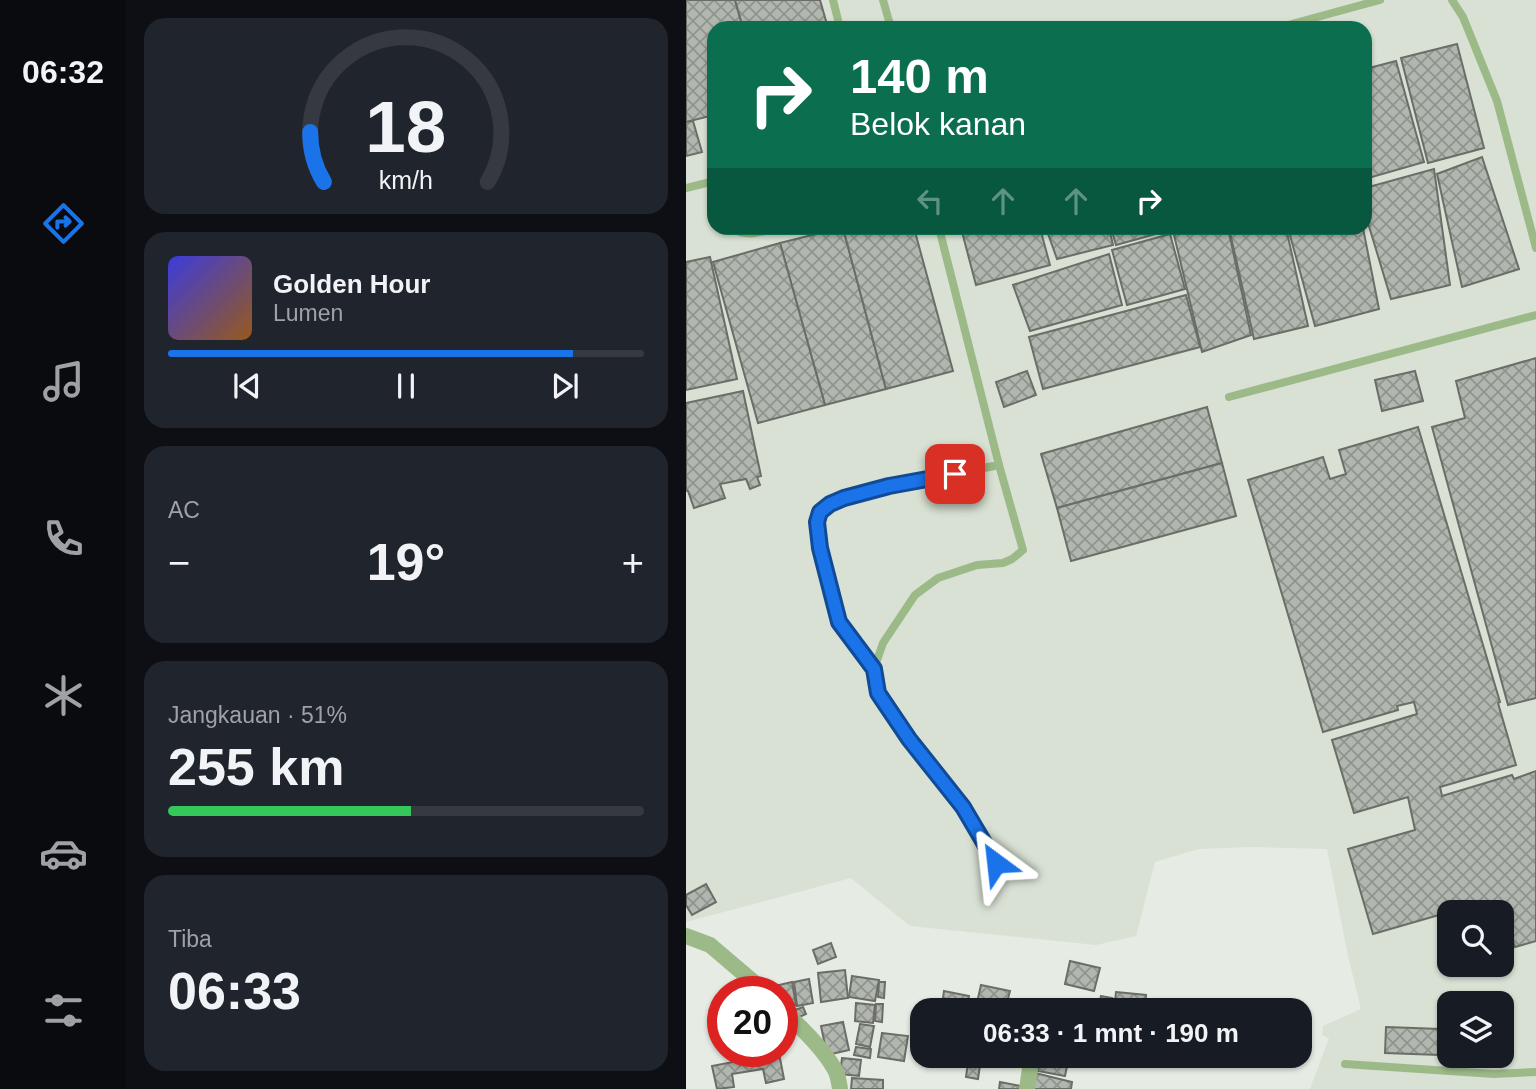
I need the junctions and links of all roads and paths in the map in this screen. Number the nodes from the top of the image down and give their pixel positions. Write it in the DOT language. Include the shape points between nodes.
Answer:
graph roads {
  1 [pos="832,0"];
  2 [pos="883,0"];
  3 [pos="1380,0"];
  4 [pos="1452,0"];
  5 [pos="838,21"];
  6 [pos="889,21"];
  7 [pos="1303,21"];
  8 [pos="707,183"];
  9 [pos="686,188"];
  10 [pos="941,235"];
  11 [pos="1536,248"];
  12 [pos="1536,315"];
  13 [pos="1229,397"];
  14 [pos="999,465"];
  15 [pos="874,669"];
  16 [pos="996,863"];
  17 [pos="686,936"];
  18 [pos="746,976"];
  19 [pos="798,1025"];
  20 [pos="1345,1064"];
  21 [pos="1030,1068"];
  22 [pos="1536,1072"];
  23 [pos="841,1089"];
  24 [pos="1027,1089"];
  1 -- 5 [label="lane"];
  2 -- 6 [label="lane"];
  3 -- 7 [label="lane"];
  4 -- 11 [label="lane" via="1497,101"];
  8 -- 9 [label="lane"];
  10 -- 14 [label="lane"];
  12 -- 13 [label="lane"];
  14 -- 15 [label="lane" via="1023,551 1003,562 938,578 915,595 883,643"];
  14 -- 15 [label="lane" via="889,486 844,498 820,512 820,548 839,622"];
  15 -- 16 [label="lane" via="878,693 963,807"];
  17 -- 18 [label="street" via="710,945"];
  19 -- 23 [label="street" via="833,1066"];
  20 -- 22 [label="lane" via="1493,1074"];
  21 -- 24 [label="street"];
}
